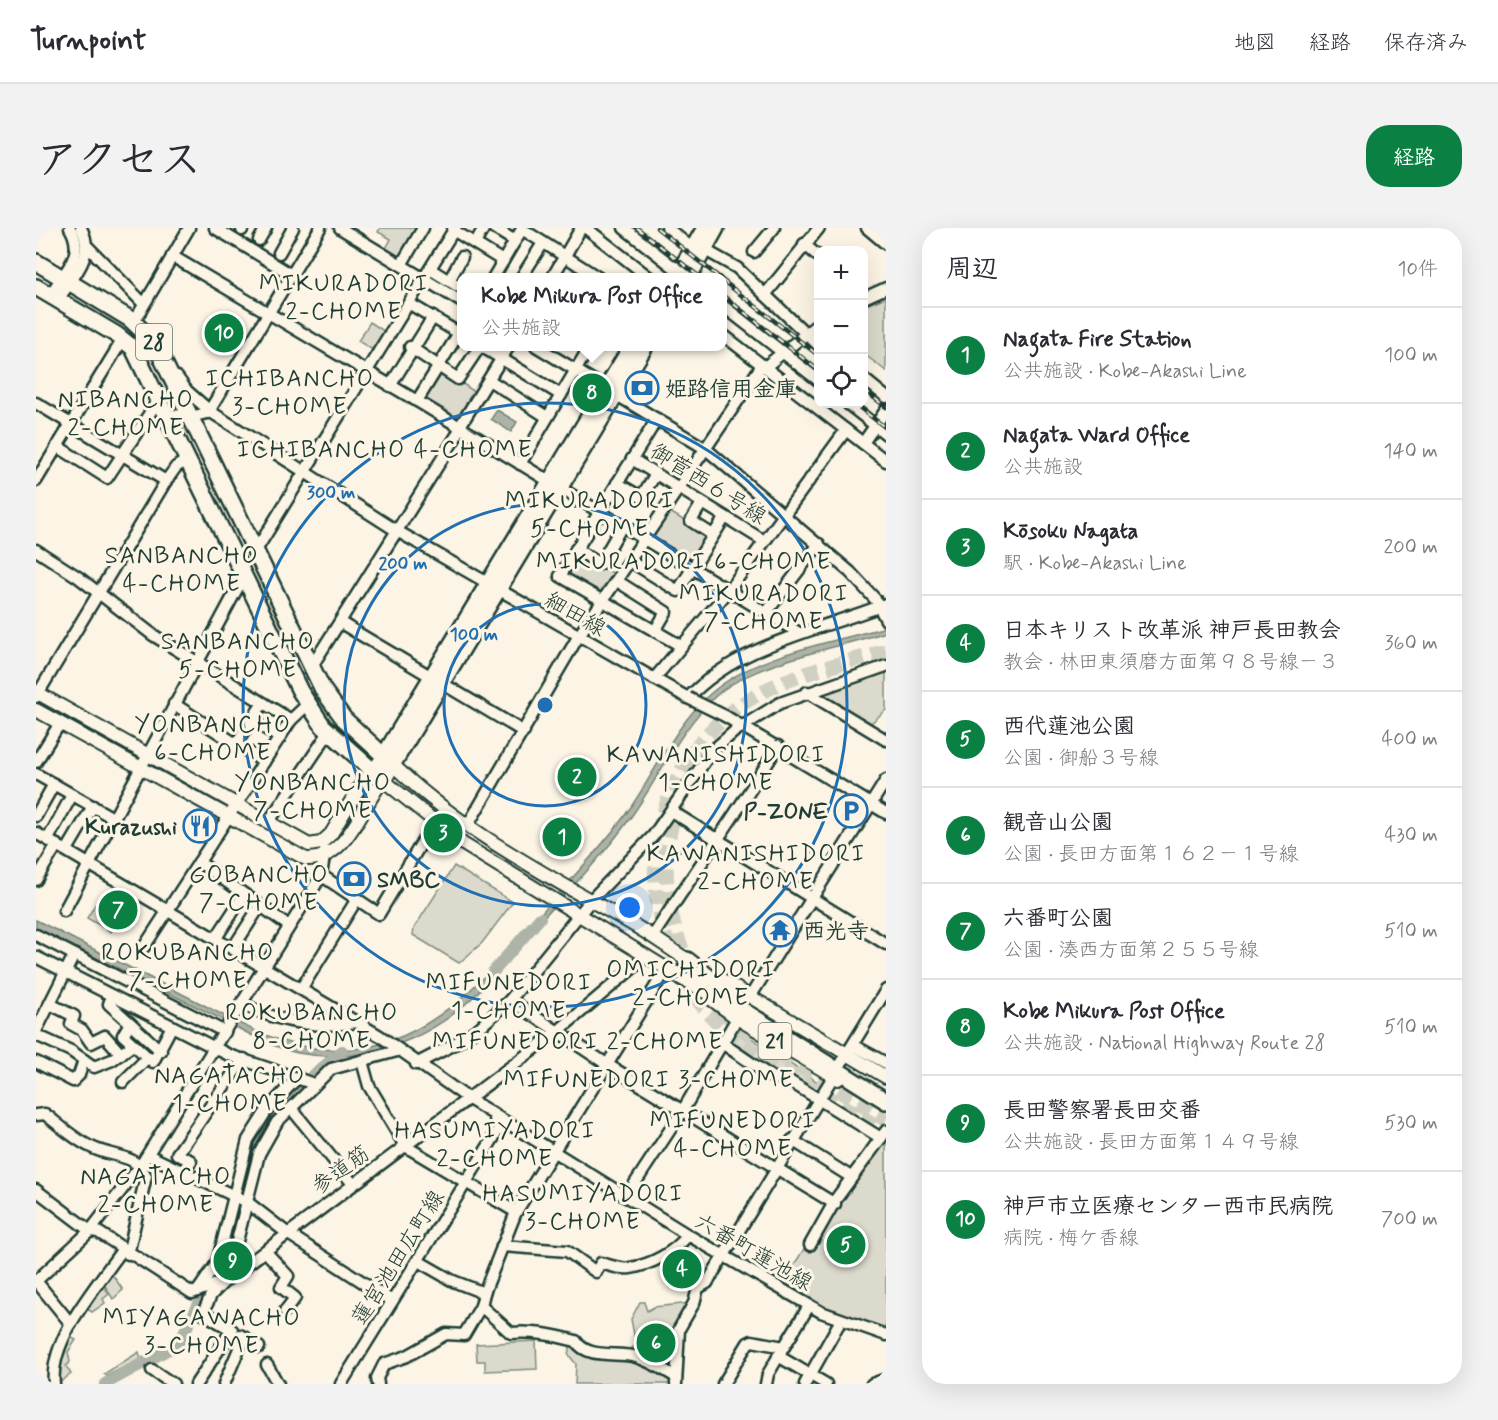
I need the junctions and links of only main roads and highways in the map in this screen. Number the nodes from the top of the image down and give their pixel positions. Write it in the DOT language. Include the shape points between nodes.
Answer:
graph roads {
  1 [pos="705,228"];
  2 [pos="716,228"];
  3 [pos="699,249"];
  4 [pos="36,262"];
  5 [pos="685,273"];
  6 [pos="36,286"];
  7 [pos="630,351"];
  8 [pos="641,351"];
  9 [pos="610,391"];
  10 [pos="37,694"];
  11 [pos="36,710"];
  12 [pos="388,761"];
  13 [pos="378,776"];
  14 [pos="232,810"];
  15 [pos="687,960"];
  16 [pos="672,971"];
  17 [pos="843,1062"];
  18 [pos="886,1077"];
  19 [pos="886,1089"];
  20 [pos="886,1101"];
  21 [pos="886,1109"];
  1 -- 3 [label="highway"];
  2 -- 3 [label="highway"];
  3 -- 5 [label="highway"];
  4 -- 12 [label="highway, 28" via="134,322 149,336 323,690 344,719"];
  6 -- 13 [label="highway, 28" via="123,339 137,354 308,704 329,732"];
  7 -- 9 [label="highway"];
  8 -- 9 [label="highway"];
  9 -- 12 [label="highway"];
  10 -- 14 [label="main road" via="146,754"];
  11 -- 14 [label="main road"];
  12 -- 13 [label="highway"];
  12 -- 15 [label="main road, 21" via="490,842 653,936"];
  13 -- 14 [label="main road" via="326,839 309,845 268,823"];
  13 -- 14 [label="main road" via="342,843 324,858 301,857"];
  13 -- 16 [label="main road, 21" via="463,844"];
  15 -- 17 [label="main road, 21" via="750,997"];
  15 -- 17 [label="highway" via="741,1002"];
  16 -- 17 [label="highway"];
  16 -- 17 [label="main road, 21" via="737,1018"];
  17 -- 18 [label="main road, 21"];
  17 -- 19 [label="highway"];
  17 -- 20 [label="highway"];
  17 -- 21 [label="main road, 21"];
}
